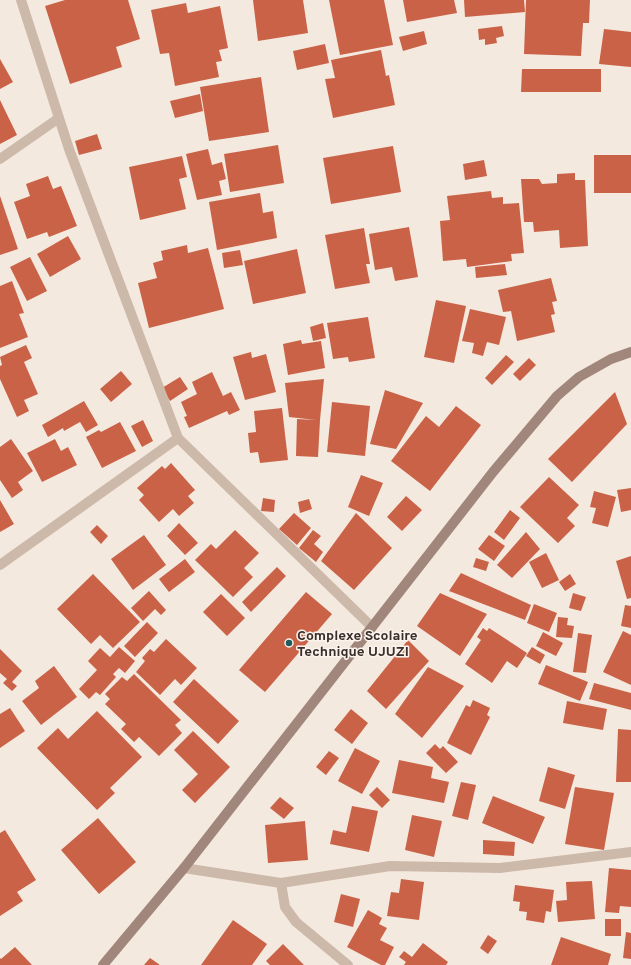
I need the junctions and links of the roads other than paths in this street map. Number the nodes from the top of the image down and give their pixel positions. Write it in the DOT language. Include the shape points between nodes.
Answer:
graph roads {
  1 [pos="21,0"];
  2 [pos="59,118"];
  3 [pos="0,159"];
  4 [pos="631,352"];
  5 [pos="178,438"];
  6 [pos="0,565"];
  7 [pos="372,627"];
  8 [pos="631,852"];
  9 [pos="184,868"];
  10 [pos="281,883"];
  11 [pos="104,965"];
  12 [pos="348,965"];
  1 -- 2 [label="street"];
  2 -- 3 [label="street"];
  2 -- 5 [label="street"];
  4 -- 7 [label="street" via="611,359 579,377 557,396 493,472"];
  5 -- 6 [label="street"];
  5 -- 7 [label="street"];
  7 -- 9 [label="street"];
  8 -- 10 [label="street" via="500,868 390,866"];
  9 -- 10 [label="street"];
  9 -- 11 [label="street"];
  10 -- 12 [label="street" via="285,907 296,922"];
}
